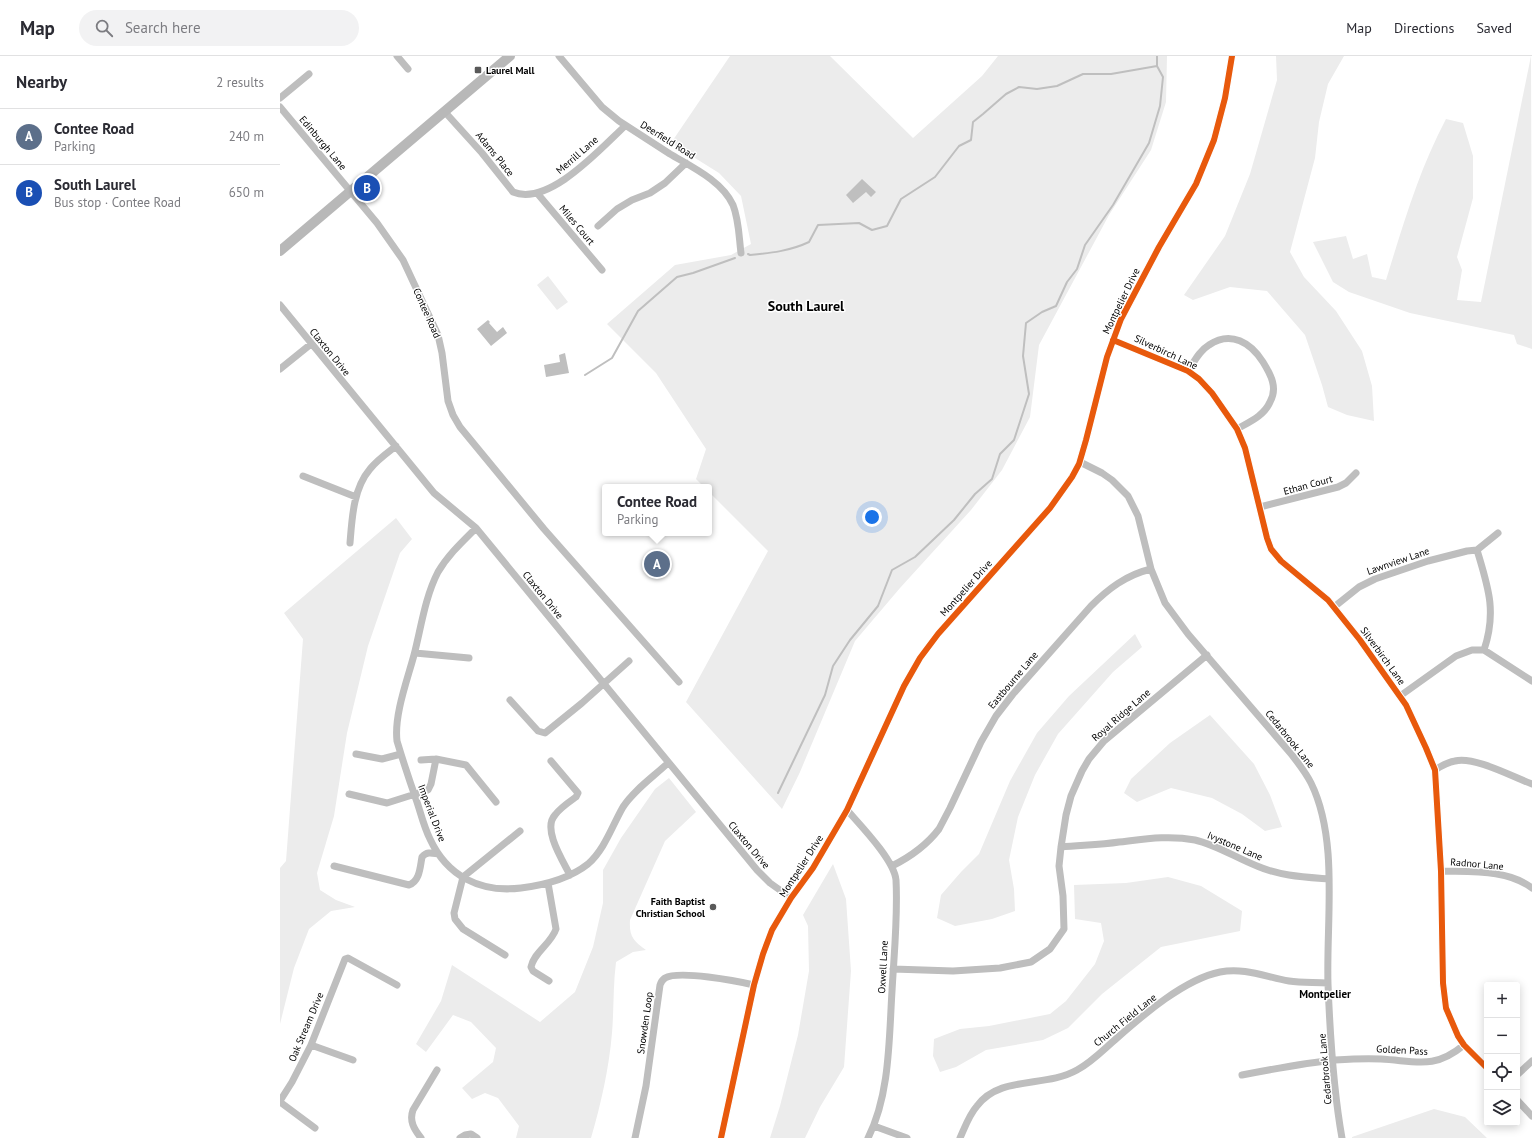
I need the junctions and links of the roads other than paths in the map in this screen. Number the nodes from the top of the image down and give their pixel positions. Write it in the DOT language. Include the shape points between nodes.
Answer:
graph roads {
  1 [pos="397,56"];
  2 [pos="510,56"];
  3 [pos="559,56"];
  4 [pos="1232,56"];
  5 [pos="408,69"];
  6 [pos="309,74"];
  7 [pos="280,98"];
  8 [pos="280,108"];
  9 [pos="444,111"];
  10 [pos="626,126"];
  11 [pos="686,163"];
  12 [pos="350,191"];
  13 [pos="537,193"];
  14 [pos="598,226"];
  15 [pos="280,251"];
  16 [pos="741,253"];
  17 [pos="602,270"];
  18 [pos="280,305"];
  19 [pos="1113,340"];
  20 [pos="311,344"];
  21 [pos="280,369"];
  22 [pos="1188,371"];
  23 [pos="1237,429"];
  24 [pos="396,446"];
  25 [pos="1080,462"];
  26 [pos="1356,473"];
  27 [pos="303,476"];
  28 [pos="356,497"];
  29 [pos="1260,507"];
  30 [pos="476,528"];
  31 [pos="1498,533"];
  32 [pos="350,543"];
  33 [pos="1477,550"];
  34 [pos="1151,569"];
  35 [pos="1334,607"];
  36 [pos="1484,650"];
  37 [pos="414,653"];
  38 [pos="1207,655"];
  39 [pos="469,658"];
  40 [pos="629,661"];
  41 [pos="1532,681"];
  42 [pos="679,682"];
  43 [pos="603,684"];
  44 [pos="1400,696"];
  45 [pos="510,700"];
  46 [pos="356,754"];
  47 [pos="401,754"];
  48 [pos="436,759"];
  49 [pos="421,760"];
  50 [pos="551,761"];
  51 [pos="668,763"];
  52 [pos="1435,770"];
  53 [pos="1532,784"];
  54 [pos="349,794"];
  55 [pos="414,795"];
  56 [pos="496,802"];
  57 [pos="846,810"];
  58 [pos="520,831"];
  59 [pos="1061,846"];
  60 [pos="438,854"];
  61 [pos="334,866"];
  62 [pos="892,866"];
  63 [pos="1441,871"];
  64 [pos="570,875"];
  65 [pos="463,877"];
  66 [pos="1329,879"];
  67 [pos="548,883"];
  68 [pos="1532,888"];
  69 [pos="791,898"];
  70 [pos="505,955"];
  71 [pos="893,969"];
  72 [pos="549,981"];
  73 [pos="1328,983"];
  74 [pos="397,985"];
  75 [pos="754,985"];
  76 [pos="311,1045"];
  77 [pos="1464,1045"];
  78 [pos="353,1060"];
  79 [pos="1334,1061"];
  80 [pos="1532,1061"];
  81 [pos="1484,1065"];
  82 [pos="437,1070"];
  83 [pos="1520,1072"];
  84 [pos="1242,1076"];
  85 [pos="280,1102"];
  86 [pos="1520,1103"];
  87 [pos="1532,1116"];
  88 [pos="874,1126"];
  89 [pos="315,1128"];
  90 [pos="463,1136"];
  91 [pos="421,1138"];
  92 [pos="477,1138"];
  93 [pos="636,1138"];
  94 [pos="721,1138"];
  95 [pos="868,1138"];
  96 [pos="907,1138"];
  97 [pos="960,1138"];
  98 [pos="1342,1138"];
  1 -- 5 [label="street"];
  2 -- 9 [label="street"];
  3 -- 10 [label="street, Deerfield Road" via="602,107"];
  4 -- 19 [label="street, Montpelier Drive" via="1225,98 1203,169 1130,301"];
  6 -- 7 [label="street"];
  8 -- 12 [label="street, Edinburgh Lane"];
  9 -- 12 [label="street"];
  9 -- 13 [label="street, Adams Place" via="513,192"];
  10 -- 11 [label="street, Deerfield Road"];
  10 -- 13 [label="street, Merrill Lane" via="568,178"];
  11 -- 14 [label="street" via="665,183 617,209"];
  11 -- 16 [label="street, Deerfield Road" via="714,182 730,200 736,216"];
  12 -- 15 [label="street"];
  12 -- 42 [label="street, Contee Road" via="397,251 438,335 448,401 460,427 545,530"];
  13 -- 17 [label="street, Miles Court"];
  18 -- 20 [label="street, Claxton Drive"];
  19 -- 22 [label="street, Silverbirch Lane"];
  19 -- 25 [label="street, Montpelier Drive"];
  20 -- 21 [label="street"];
  20 -- 24 [label="street, Claxton Drive"];
  22 -- 23 [label="street, Silverbirch Lane" via="1212,393"];
  22 -- 23 [label="street" via="1202,351 1220,340 1238,340 1250,345 1272,378 1273,397 1261,414"];
  23 -- 29 [label="street, Silverbirch Lane" via="1245,448"];
  24 -- 28 [label="street" via="370,469"];
  24 -- 30 [label="street, Claxton Drive" via="434,494"];
  25 -- 34 [label="street, Cedarbrook Lane" via="1112,480 1128,496 1138,516"];
  25 -- 57 [label="street, Montpelier Drive" via="1050,508 938,634 920,658 901,692"];
  26 -- 29 [label="street, Ethan Court" via="1338,487"];
  27 -- 28 [label="street"];
  28 -- 32 [label="street"];
  29 -- 35 [label="street, Silverbirch Lane" via="1267,538 1276,555"];
  30 -- 37 [label="street, Imperial Drive" via="447,558 435,579"];
  30 -- 43 [label="street, Claxton Drive"];
  31 -- 33 [label="street"];
  33 -- 35 [label="street, Lawnview Lane" via="1428,561 1375,579 1359,587"];
  33 -- 36 [label="street" via="1491,606 1489,636"];
  34 -- 38 [label="street, Cedarbrook Lane" via="1165,603"];
  34 -- 62 [label="street, Eastbourne Lane" via="1130,576 1104,592 1004,704 987,731 939,829 918,851"];
  35 -- 44 [label="street, Silverbirch Lane"];
  36 -- 41 [label="street"];
  36 -- 44 [label="street" via="1472,650 1456,656"];
  37 -- 39 [label="street"];
  37 -- 47 [label="street, Imperial Drive" via="396,727"];
  38 -- 59 [label="street, Royal Ridge Lane" via="1104,741 1089,759 1071,796"];
  38 -- 66 [label="street, Cedarbrook Lane" via="1292,755 1311,783 1322,815"];
  40 -- 43 [label="street"];
  43 -- 45 [label="street" via="545,733 538,731"];
  43 -- 51 [label="street, Claxton Drive"];
  44 -- 52 [label="street, Silverbirch Lane"];
  46 -- 47 [label="street" via="382,759"];
  47 -- 55 [label="street, Imperial Drive"];
  48 -- 49 [label="street"];
  48 -- 55 [label="street" via="430,787"];
  48 -- 56 [label="street" via="466,765"];
  50 -- 64 [label="street" via="578,794 552,819 552,837"];
  51 -- 64 [label="street, Imperial Drive" via="628,800 595,857"];
  51 -- 69 [label="street, Claxton Drive" via="757,870"];
  52 -- 53 [label="street" via="1454,761 1463,760 1490,767"];
  52 -- 63 [label="street, Silverbirch Lane"];
  54 -- 55 [label="street" via="387,803"];
  55 -- 60 [label="street, Imperial Drive"];
  57 -- 62 [label="street, Oxwell Lane"];
  57 -- 69 [label="street, Montpelier Drive" via="813,868"];
  58 -- 65 [label="street"];
  59 -- 66 [label="street, Ivystone Lane" via="1118,843 1146,838 1181,838 1206,843 1272,872"];
  59 -- 71 [label="street, Royal Ridge Lane" via="1059,866 1064,929 1050,950 1031,962 1000,968 953,971"];
  60 -- 61 [label="street" via="424,854 417,880 408,885"];
  60 -- 65 [label="street, Imperial Drive"];
  62 -- 71 [label="street, Oxwell Lane" via="896,887"];
  63 -- 68 [label="street, Radnor Lane" via="1504,876"];
  63 -- 77 [label="street, Silverbirch Lane" via="1443,983 1446,1008"];
  64 -- 67 [label="street, Imperial Drive"];
  65 -- 67 [label="street, Imperial Drive" via="475,884 498,888 520,888"];
  65 -- 70 [label="street" via="454,913 455,919 463,928"];
  66 -- 73 [label="street, Cedarbrook Lane"];
  67 -- 72 [label="street" via="556,929 553,937 530,967"];
  69 -- 75 [label="street, Montpelier Drive" via="772,930 762,954"];
  71 -- 88 [label="street, Oxwell Lane" via="885,1080"];
  73 -- 79 [label="street, Cedarbrook Lane"];
  73 -- 97 [label="street, Church Field Lane" via="1290,981 1242,971 1220,972 1207,976 1152,1009 1093,1059 1072,1073 1044,1082 1012,1085 984,1098 973,1111"];
  74 -- 76 [label="street, Oak Stream Drive" via="346,959"];
  75 -- 93 [label="street, Snowden Loop" via="699,976 669,976 661,982"];
  75 -- 94 [label="street, Montpelier Drive"];
  76 -- 78 [label="street"];
  76 -- 85 [label="street, Oak Stream Drive" via="290,1088"];
  77 -- 79 [label="street, Golden Pass" via="1445,1058 1425,1063 1366,1059"];
  77 -- 81 [label="street, Silverbirch Lane"];
  79 -- 84 [label="street, Golden Pass" via="1281,1067"];
  79 -- 98 [label="street, Cedarbrook Lane"];
  80 -- 83 [label="street"];
  82 -- 91 [label="street" via="411,1115 413,1126"];
  85 -- 89 [label="street"];
  86 -- 87 [label="street"];
  88 -- 95 [label="street, Oxwell Lane"];
  88 -- 96 [label="street"];
  90 -- 92 [label="street" via="471,1134"];
}
